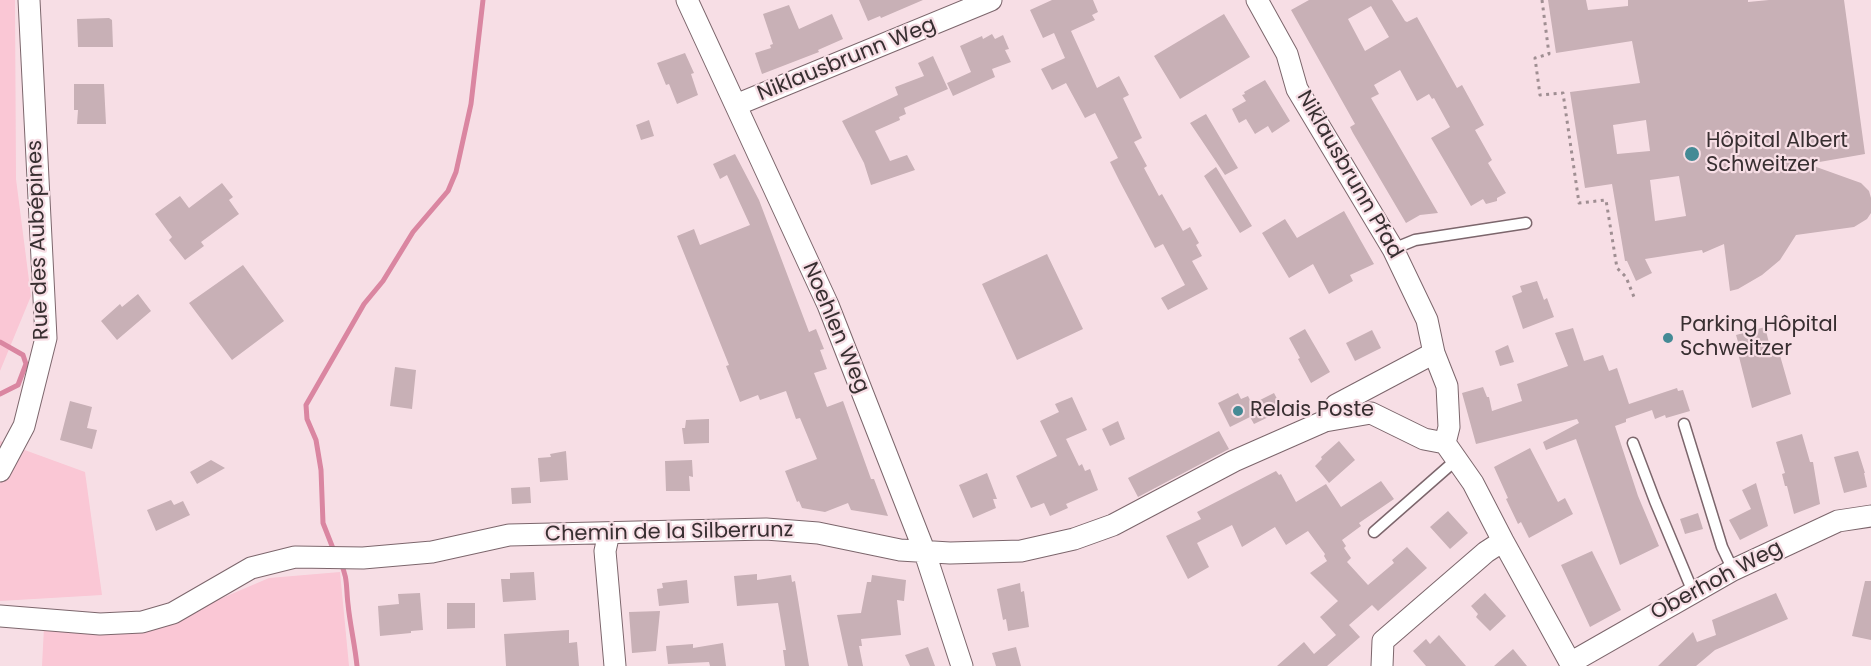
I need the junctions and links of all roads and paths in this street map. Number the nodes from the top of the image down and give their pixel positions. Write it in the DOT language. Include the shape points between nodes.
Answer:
graph roads {
  1 [pos="29,0"];
  2 [pos="687,0"];
  3 [pos="1257,0"];
  4 [pos="1542,0"];
  5 [pos="979,2"];
  6 [pos="736,105"];
  7 [pos="1526,223"];
  8 [pos="1393,249"];
  9 [pos="1634,297"];
  10 [pos="1434,353"];
  11 [pos="1370,388"];
  12 [pos="1371,412"];
  13 [pos="1325,422"];
  14 [pos="1684,424"];
  15 [pos="1633,443"];
  16 [pos="1451,451"];
  17 [pos="0,471"];
  18 [pos="1871,516"];
  19 [pos="1374,532"];
  20 [pos="609,533"];
  21 [pos="1503,541"];
  22 [pos="924,550"];
  23 [pos="1733,570"];
  24 [pos="1693,592"];
  25 [pos="0,616"];
  26 [pos="1569,665"];
  27 [pos="615,666"];
  28 [pos="962,666"];
  29 [pos="1382,666"];
  1 -- 17 [label="street, Rue des Aubépines" via="46,338 24,426"];
  2 -- 6 [label="street, Noehlen Weg"];
  3 -- 8 [label="street, Niklausbrunn Pfad" via="1287,54 1296,88"];
  4 -- 9 [label="path" via="1549,54 1535,58 1540,95 1563,93 1579,203 1606,200 1617,268"];
  5 -- 6 [label="street, Niklausbrunn Weg"];
  6 -- 22 [label="street, Noehlen Weg" via="828,305"];
  7 -- 8 [label="lane" via="1415,240"];
  8 -- 10 [label="street, Niklausbrunn Pfad" via="1427,320"];
  10 -- 11 [label="street, Chemin de la Silberrunz"];
  10 -- 16 [label="street" via="1447,386"];
  11 -- 12 [label="street"];
  11 -- 13 [label="street, Chemin de la Silberrunz" via="1336,405"];
  12 -- 13 [label="street, Chemin de la Silberrunz"];
  12 -- 16 [label="street"];
  13 -- 22 [label="street, Chemin de la Silberrunz" via="1234,460 1113,525 1074,539 1021,551"];
  14 -- 23 [label="lane" via="1722,547"];
  15 -- 24 [label="lane"];
  16 -- 19 [label="lane"];
  16 -- 21 [label="street" via="1473,483"];
  18 -- 23 [label="street, Oberhoh Weg" via="1838,521"];
  20 -- 22 [label="street, Chemin de la Silberrunz" via="766,529 818,532 900,550"];
  20 -- 25 [label="street, Chemin de la Silberrunz" via="509,535 432,552 363,558 295,557 251,568 173,613 142,622 100,624"];
  20 -- 27 [label="street" via="605,551"];
  21 -- 26 [label="street"];
  21 -- 29 [label="street" via="1383,641"];
  22 -- 28 [label="street, Noehlen Weg"];
  23 -- 24 [label="street, Oberhoh Weg"];
  24 -- 26 [label="street, Oberhoh Weg"];
}
